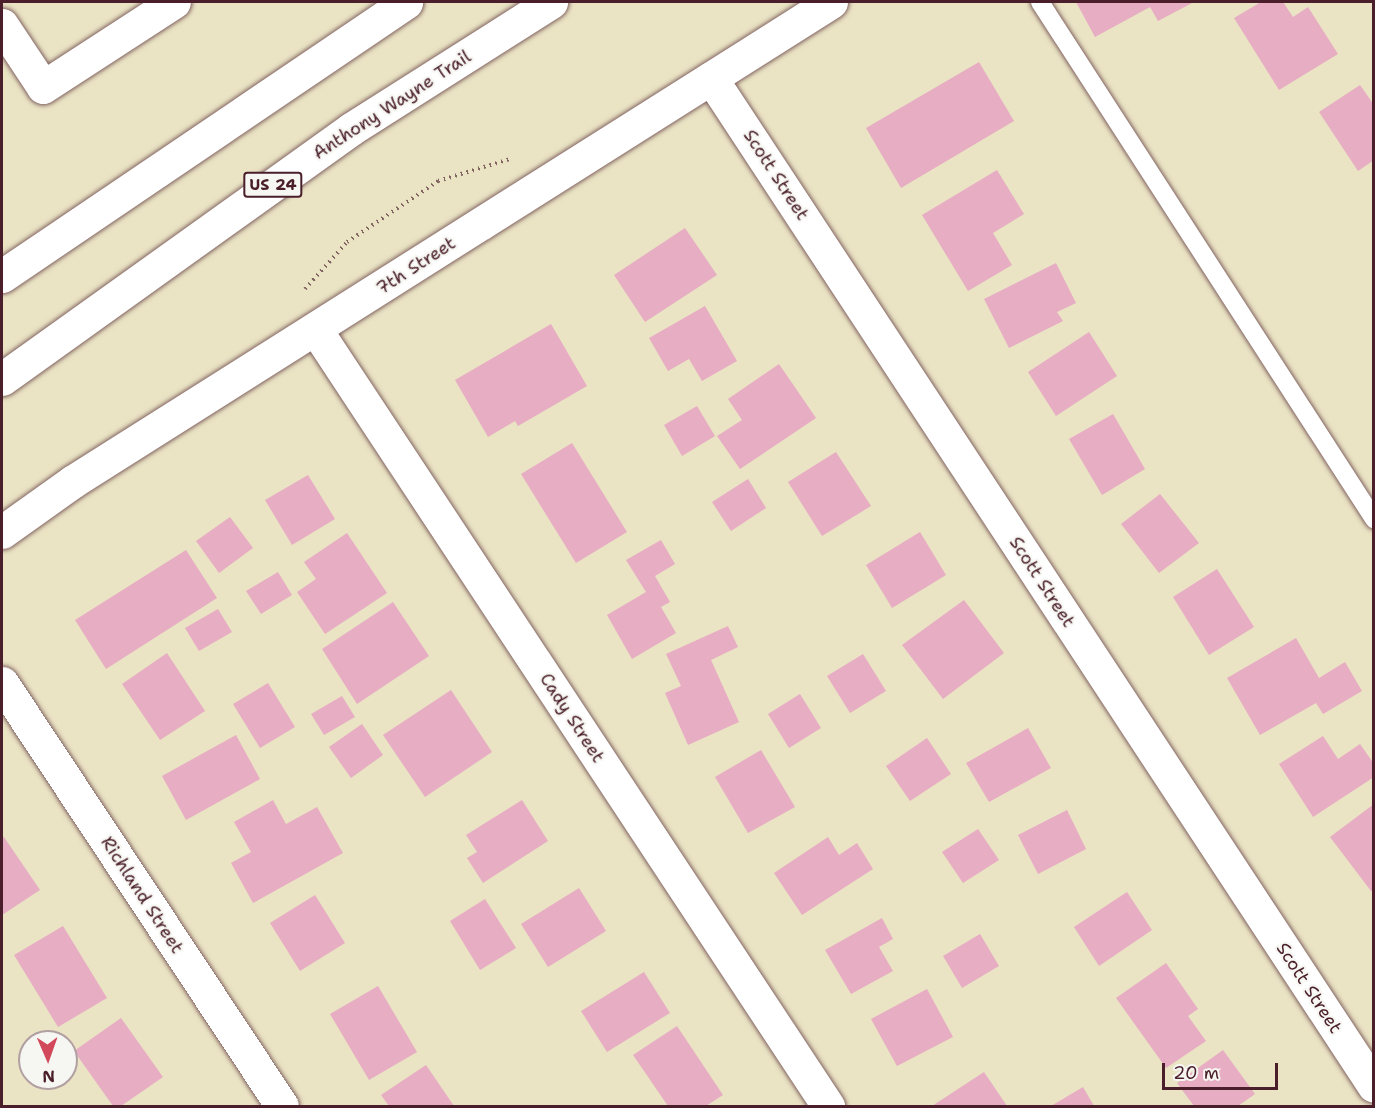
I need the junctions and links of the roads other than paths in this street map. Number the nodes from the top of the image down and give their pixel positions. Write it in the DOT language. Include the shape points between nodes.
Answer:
graph roads {
  1 [pos="174,2"];
  2 [pos="406,2"];
  3 [pos="551,2"];
  4 [pos="831,2"];
  5 [pos="1040,2"];
  6 [pos="2,25"];
  7 [pos="711,78"];
  8 [pos="2,276"];
  9 [pos="316,330"];
  10 [pos="2,379"];
  11 [pos="1374,519"];
  12 [pos="2,532"];
  13 [pos="2,683"];
  14 [pos="1374,1086"];
  15 [pos="282,1107"];
  16 [pos="828,1107"];
  1 -- 6 [label="main road" via="43,87"];
  2 -- 8 [label="main road"];
  3 -- 10 [label="main road, Anthony Wayne Trail / US 24" via="351,129"];
  4 -- 7 [label="main road, 7th Street"];
  5 -- 11 [label="lane"];
  7 -- 9 [label="main road, 7th Street"];
  7 -- 14 [label="main road, Scott Street"];
  9 -- 12 [label="main road, 7th Street" via="72,483"];
  9 -- 16 [label="main road, Cady Street"];
  13 -- 15 [label="main road, Richland Street"];
}
